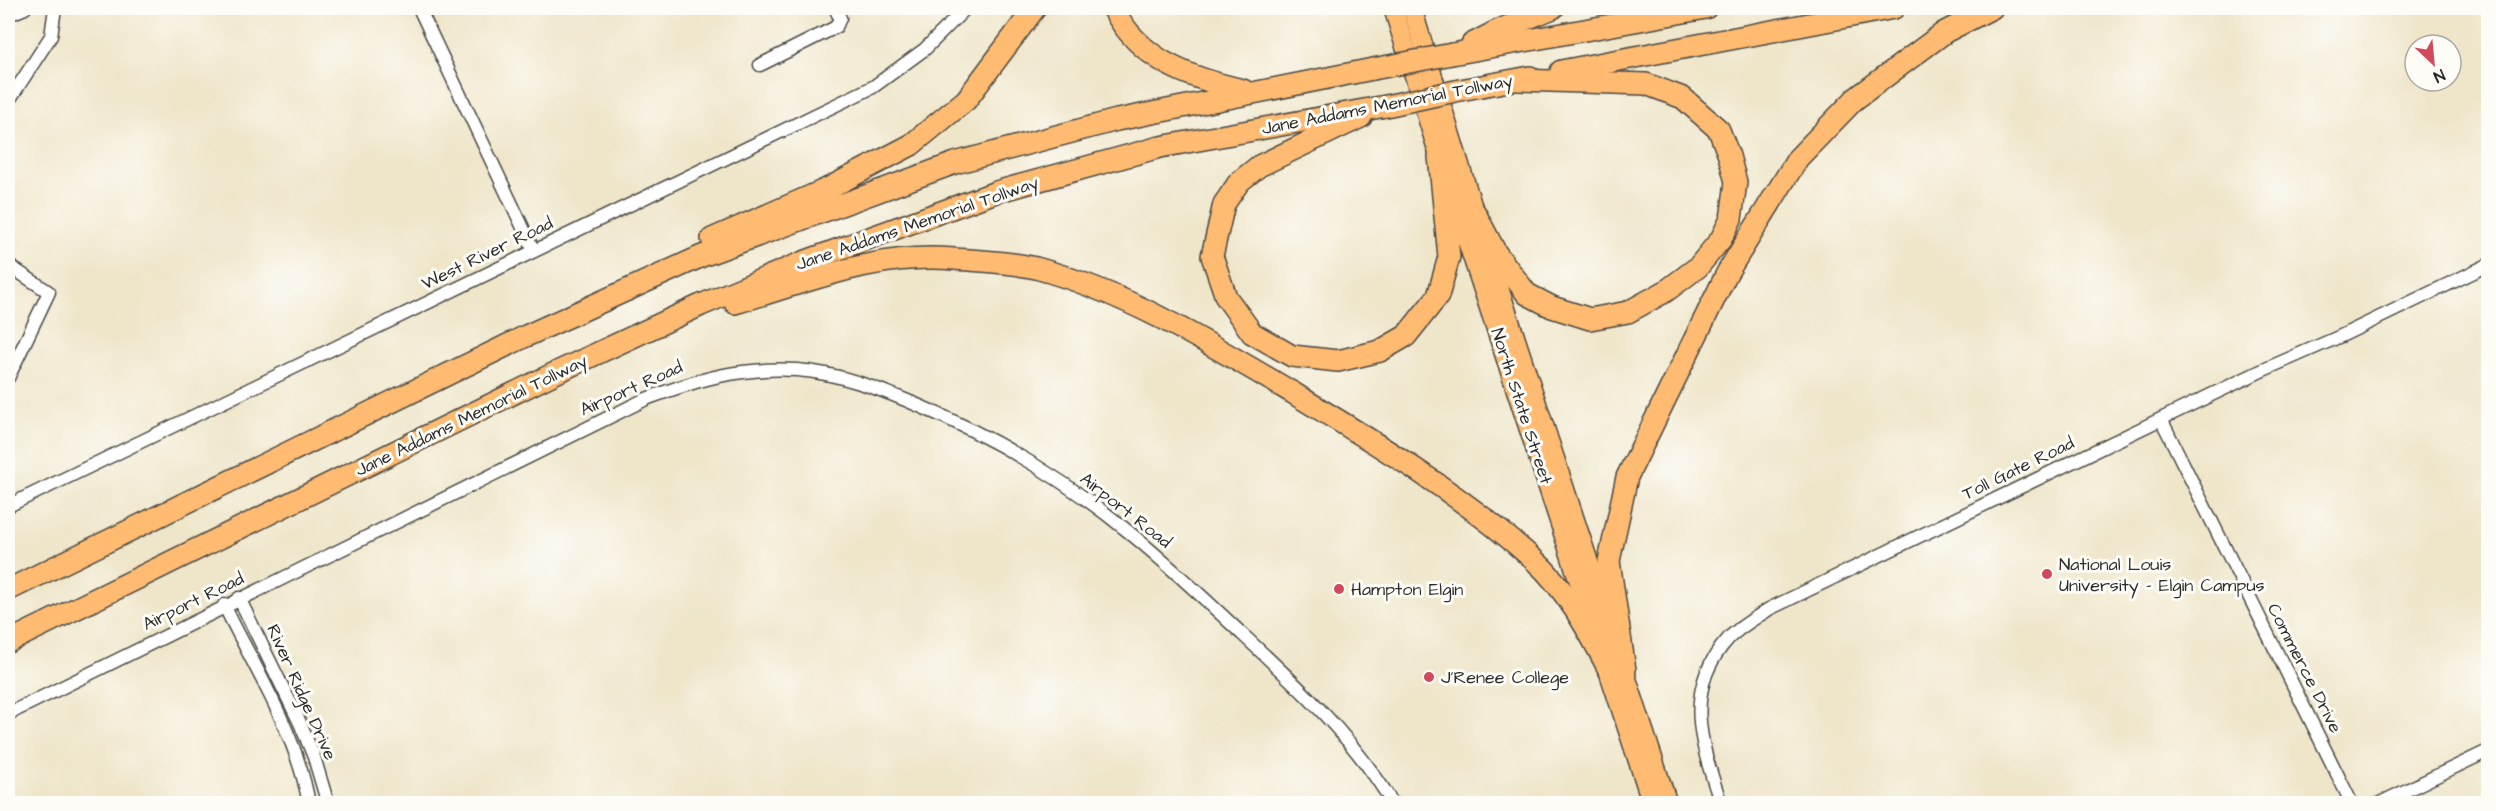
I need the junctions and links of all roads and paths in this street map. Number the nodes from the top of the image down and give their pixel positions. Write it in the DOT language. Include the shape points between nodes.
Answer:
graph roads {
  1 [pos="25,8"];
  2 [pos="55,8"];
  3 [pos="419,8"];
  4 [pos="835,8"];
  5 [pos="966,8"];
  6 [pos="1035,8"];
  7 [pos="1113,8"];
  8 [pos="1394,8"];
  9 [pos="1412,8"];
  10 [pos="1553,8"];
  11 [pos="1706,8"];
  12 [pos="1894,8"];
  13 [pos="1992,8"];
  14 [pos="8,15"];
  15 [pos="1452,54"];
  16 [pos="760,65"];
  17 [pos="1518,80"];
  18 [pos="1253,92"];
  19 [pos="8,102"];
  20 [pos="1386,106"];
  21 [pos="1439,156"];
  22 [pos="1474,211"];
  23 [pos="534,251"];
  24 [pos="8,265"];
  25 [pos="2488,265"];
  26 [pos="679,315"];
  27 [pos="526,336"];
  28 [pos="8,378"];
  29 [pos="2161,419"];
  30 [pos="8,506"];
  31 [pos="8,590"];
  32 [pos="239,598"];
  33 [pos="224,605"];
  34 [pos="8,642"];
  35 [pos="1616,669"];
  36 [pos="8,714"];
  37 [pos="2488,752"];
  38 [pos="309,804"];
  39 [pos="328,804"];
  40 [pos="1393,804"];
  41 [pos="1652,804"];
  42 [pos="1668,804"];
  43 [pos="1721,804"];
  44 [pos="2352,804"];
  45 [pos="2378,804"];
  1 -- 14 [label="street"];
  2 -- 19 [label="street" via="51,36"];
  3 -- 23 [label="street"];
  4 -- 16 [label="street" via="840,18 836,27"];
  5 -- 23 [label="street, West River Road" via="925,49 873,87"];
  6 -- 27 [label="highway" via="966,100 911,145 827,189 621,280"];
  7 -- 18 [label="highway" via="1134,39 1157,60 1212,83"];
  8 -- 21 [label="main road, North State Street"];
  9 -- 22 [label="main road, North State Street"];
  10 -- 15 [label="highway"];
  11 -- 15 [label="highway, Jane Addams Memorial Tollway"];
  12 -- 17 [label="highway, Jane Addams Memorial Tollway"];
  13 -- 35 [label="highway" via="1945,32 1854,99 1798,158 1727,273 1627,477 1610,561"];
  15 -- 18 [label="highway, Jane Addams Memorial Tollway, bridge"];
  17 -- 20 [label="highway, Jane Addams Memorial Tollway, bridge"];
  17 -- 22 [label="highway" via="1646,84 1683,98 1719,130 1736,182 1731,219 1721,239 1698,267 1666,291 1628,312 1590,319 1527,294 1496,253"];
  18 -- 27 [label="highway, Jane Addams Memorial Tollway" via="1117,120 955,163 702,256"];
  20 -- 21 [label="highway" via="1259,166 1239,182 1224,204 1212,256 1226,297 1252,333 1292,356 1338,361 1380,351 1406,336 1438,296 1449,257"];
  20 -- 26 [label="highway, Jane Addams Memorial Tollway" via="1160,147 1006,190 884,231"];
  21 -- 35 [label="main road, North State Street"];
  22 -- 35 [label="main road, North State Street"];
  23 -- 30 [label="street, West River Road"];
  24 -- 28 [label="street" via="49,292"];
  25 -- 29 [label="street, Toll Gate Road"];
  26 -- 34 [label="highway, Jane Addams Memorial Tollway"];
  26 -- 35 [label="highway" via="714,309 879,261 951,258 1034,268 1101,290 1262,375 1372,440 1464,504 1535,560"];
  27 -- 31 [label="highway, Jane Addams Memorial Tollway"];
  29 -- 43 [label="street, Toll Gate Road" via="1769,609 1728,638 1701,688 1698,714 1701,740"];
  29 -- 44 [label="street, Commerce Drive"];
  32 -- 33 [label="street, Airport Road"];
  32 -- 39 [label="street, River Ridge Drive" via="300,723"];
  32 -- 40 [label="street, Airport Road" via="656,395 727,373 789,370 832,375 872,386 1011,451 1128,531 1304,692 1345,735"];
  33 -- 36 [label="street, Airport Road"];
  33 -- 38 [label="street, River Ridge Drive" via="285,728 305,778"];
  35 -- 41 [label="main road, North State Street"];
  35 -- 42 [label="main road, North State Street"];
  37 -- 45 [label="street"];
}
